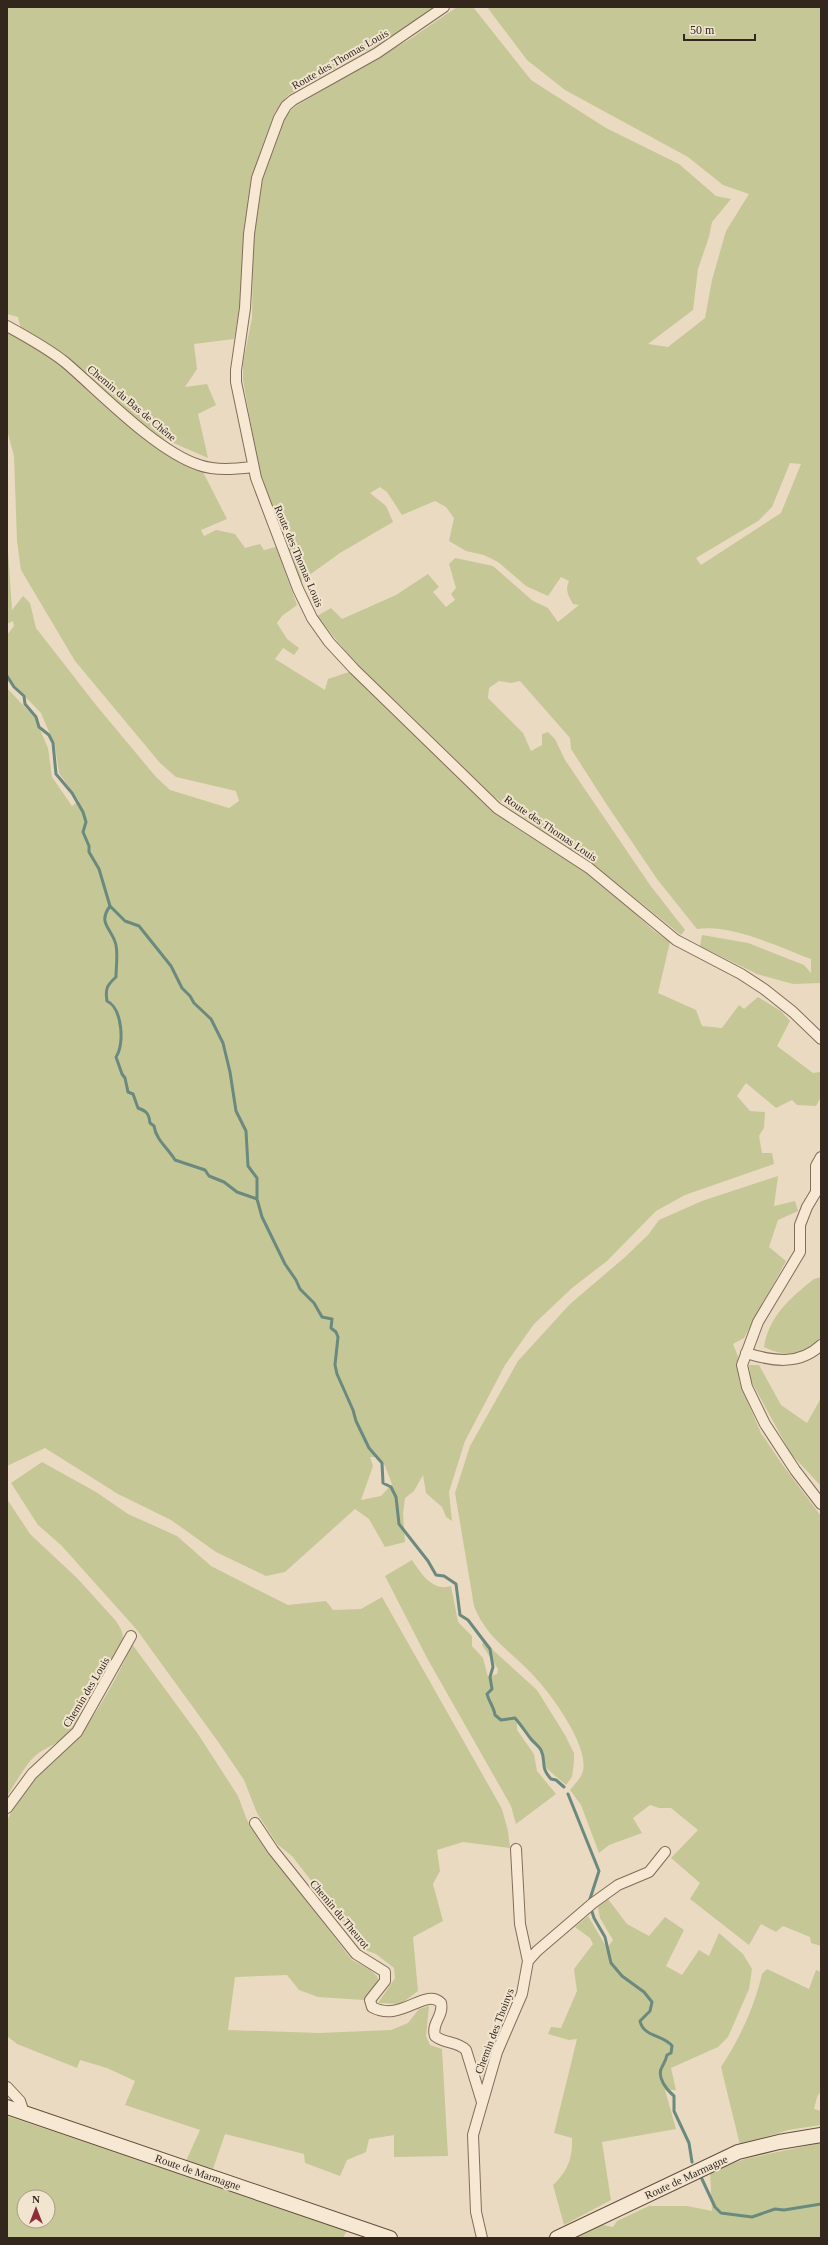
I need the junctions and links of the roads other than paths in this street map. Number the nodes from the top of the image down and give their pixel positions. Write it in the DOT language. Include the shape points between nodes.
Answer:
graph roads {
  1 [pos="444,7"];
  2 [pos="7,326"];
  3 [pos="253,467"];
  4 [pos="821,1040"];
  5 [pos="821,1157"];
  6 [pos="821,1345"];
  7 [pos="746,1353"];
  8 [pos="821,1504"];
  9 [pos="131,1636"];
  10 [pos="7,1808"];
  11 [pos="255,1824"];
  12 [pos="516,1849"];
  13 [pos="665,1852"];
  14 [pos="528,1961"];
  15 [pos="7,2088"];
  16 [pos="482,2102"];
  17 [pos="7,2107"];
  18 [pos="24,2113"];
  19 [pos="821,2135"];
  20 [pos="390,2238"];
  21 [pos="482,2238"];
  22 [pos="557,2238"];
  1 -- 3 [label="street, Route des Thomas Louis" via="370,57 293,100 279,118 265,153 252,203 245,308 236,370"];
  2 -- 3 [label="street, Chemin du Bas de Chêne" via="64,362 127,417 182,458 216,468"];
  3 -- 4 [label="street, Route des Thomas Louis" via="263,501 305,605 321,632 354,669 497,808 595,872 662,931 764,989 793,1012"];
  5 -- 7 [label="street" via="816,1166 816,1192 800,1225 800,1252 758,1322"];
  6 -- 7 [label="street" via="804,1356 790,1360 764,1358"];
  7 -- 8 [label="street" via="742,1365 743,1375 754,1403 795,1470"];
  9 -- 10 [label="street, Chemin des Louis" via="77,1732 32,1774"];
  11 -- 16 [label="street, Chemin du Theurot" via="356,1954 385,1972 385,1981 370,2000 372,2008 387,2012 407,2009 426,1999 438,2000 441,2003 442,2011 434,2026 435,2036 466,2050"];
  12 -- 14 [label="street" via="520,1924"];
  13 -- 14 [label="street" via="649,1872 618,1885 590,1906"];
  14 -- 16 [label="street, Chemin des Thoinys" via="522,1994 497,2052"];
  15 -- 18 [label="street" via="20,2100"];
  16 -- 21 [label="street, Chemin des Thoinys" via="475,2127 473,2148 476,2212"];
  17 -- 18 [label="main road, Route de Marmagne"];
  18 -- 20 [label="main road, Route de Marmagne"];
  19 -- 22 [label="main road, Route de Marmagne" via="738,2152"];
}
